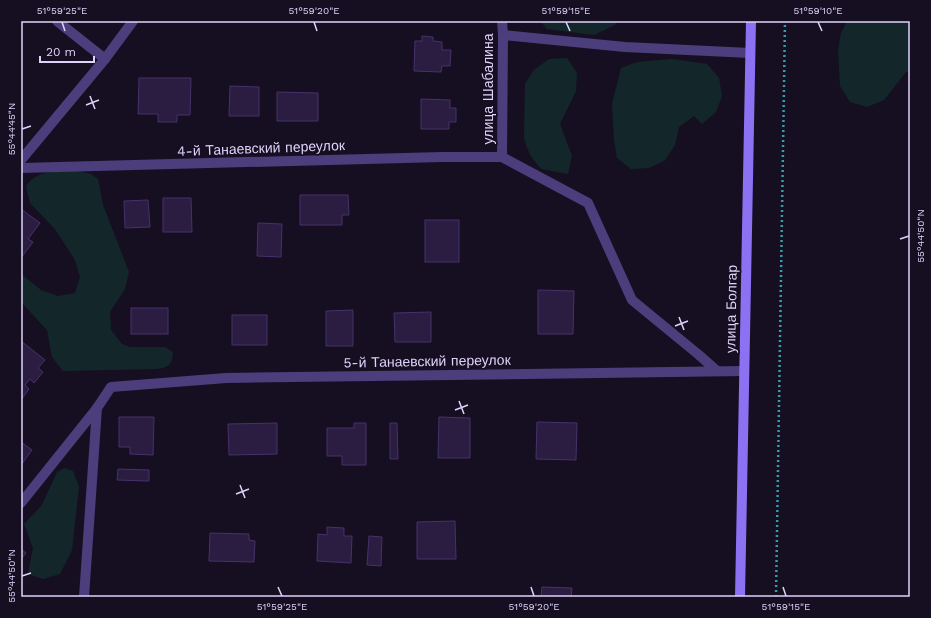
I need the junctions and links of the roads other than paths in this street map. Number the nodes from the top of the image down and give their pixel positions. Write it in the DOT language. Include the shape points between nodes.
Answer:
graph roads {
  1 [pos="57,21"];
  2 [pos="133,21"];
  3 [pos="502,21"];
  4 [pos="751,21"];
  5 [pos="503,35"];
  6 [pos="750,53"];
  7 [pos="105,59"];
  8 [pos="502,156"];
  9 [pos="21,160"];
  10 [pos="21,168"];
  11 [pos="717,371"];
  12 [pos="744,371"];
  13 [pos="97,408"];
  14 [pos="21,504"];
  15 [pos="84,597"];
  16 [pos="740,597"];
  1 -- 7 [label="street"];
  2 -- 7 [label="street"];
  3 -- 5 [label="street, улица Шабалина"];
  4 -- 6 [label="street, улица Болгар"];
  5 -- 6 [label="street" via="625,47"];
  5 -- 8 [label="street, улица Шабалина"];
  6 -- 12 [label="street, улица Болгар"];
  7 -- 9 [label="street"];
  8 -- 10 [label="street, 4-й Танаевский переулок"];
  8 -- 11 [label="street" via="588,203 632,300"];
  11 -- 12 [label="street, 5-й Танаевский переулок"];
  11 -- 13 [label="street, 5-й Танаевский переулок" via="226,378 111,387"];
  12 -- 16 [label="street, улица Болгар"];
  13 -- 14 [label="street"];
  13 -- 15 [label="street"];
}
